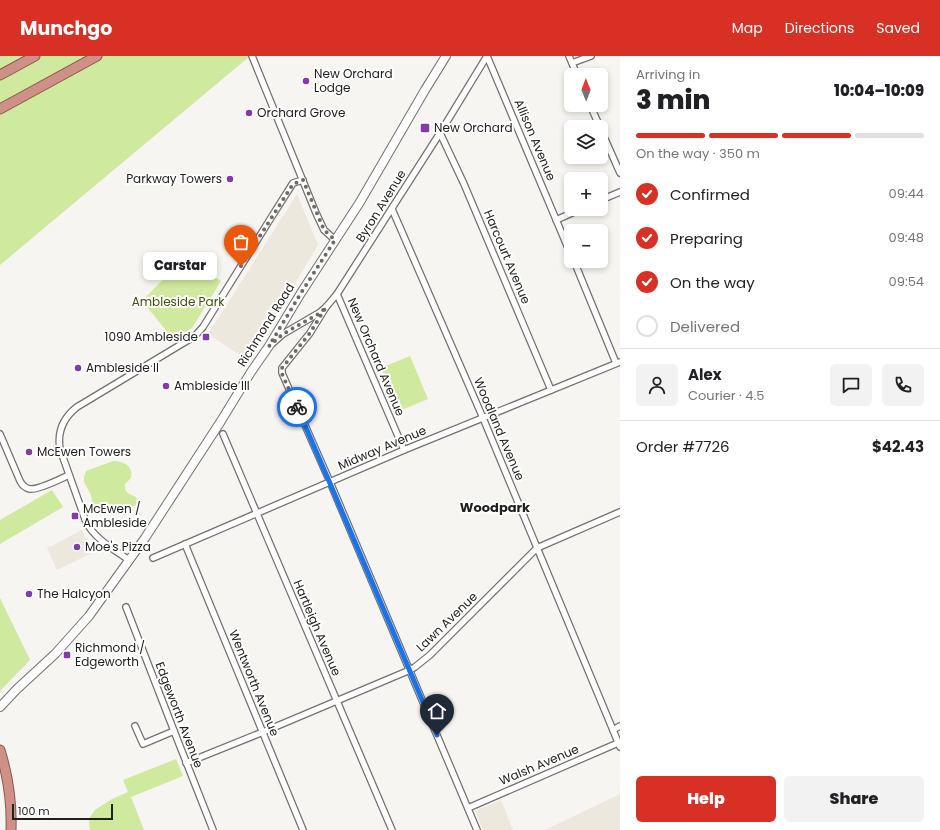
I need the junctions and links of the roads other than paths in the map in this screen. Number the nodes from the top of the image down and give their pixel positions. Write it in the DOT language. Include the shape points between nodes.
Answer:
graph roads {
  1 [pos="35,56"];
  2 [pos="97,56"];
  3 [pos="252,56"];
  4 [pos="446,56"];
  5 [pos="487,56"];
  6 [pos="569,56"];
  7 [pos="591,56"];
  8 [pos="572,63"];
  9 [pos="574,68"];
  10 [pos="0,75"];
  11 [pos="0,108"];
  12 [pos="440,133"];
  13 [pos="608,146"];
  14 [pos="620,173"];
  15 [pos="303,180"];
  16 [pos="620,192"];
  17 [pos="608,197"];
  18 [pos="392,209"];
  19 [pos="565,216"];
  20 [pos="556,220"];
  21 [pos="564,239"];
  22 [pos="335,240"];
  23 [pos="577,268"];
  24 [pos="337,294"];
  25 [pos="326,307"];
  26 [pos="269,346"];
  27 [pos="618,362"];
  28 [pos="551,390"];
  29 [pos="483,418"];
  30 [pos="0,434"];
  31 [pos="224,434"];
  32 [pos="404,450"];
  33 [pos="69,475"];
  34 [pos="330,482"];
  35 [pos="620,512"];
  36 [pos="257,514"];
  37 [pos="185,544"];
  38 [pos="537,548"];
  39 [pos="153,558"];
  40 [pos="129,560"];
  41 [pos="126,607"];
  42 [pos="410,670"];
  43 [pos="337,702"];
  44 [pos="0,706"];
  45 [pos="135,726"];
  46 [pos="620,726"];
  47 [pos="613,730"];
  48 [pos="174,732"];
  49 [pos="263,732"];
  50 [pos="619,745"];
  51 [pos="0,750"];
  52 [pos="186,763"];
  53 [pos="468,808"];
  54 [pos="11,830"];
  55 [pos="213,830"];
  56 [pos="303,830"];
  57 [pos="392,830"];
  58 [pos="477,830"];
  1 -- 10 [label="highway"];
  2 -- 11 [label="highway"];
  3 -- 15 [label="street"];
  4 -- 22 [label="main road, Richmond Road"];
  5 -- 12 [label="street, Byron Avenue"];
  5 -- 20 [label="street, Allison Avenue"];
  6 -- 8 [label="street"];
  7 -- 8 [label="street"];
  8 -- 9 [label="street"];
  12 -- 18 [label="street, Byron Avenue"];
  12 -- 28 [label="street, Harcourt Avenue"];
  13 -- 14 [label="street"];
  15 -- 22 [label="street" via="324,230"];
  15 -- 33 [label="street" via="293,184 195,336 78,407 66,417 61,428 59,444"];
  16 -- 17 [label="street"];
  18 -- 24 [label="street, Byron Avenue"];
  18 -- 29 [label="street, Woodland Avenue"];
  19 -- 20 [label="street"];
  20 -- 21 [label="street, Allison Avenue"];
  22 -- 26 [label="main road, Richmond Road"];
  23 -- 27 [label="street"];
  24 -- 25 [label="street, Byron Avenue"];
  24 -- 32 [label="street, New Orchard Avenue"];
  25 -- 26 [label="street, Byron Avenue"];
  25 -- 34 [label="street" via="310,333 282,368 282,374"];
  26 -- 40 [label="main road, Richmond Road"];
  27 -- 28 [label="street, Midway Avenue"];
  28 -- 29 [label="street, Midway Avenue"];
  29 -- 32 [label="street, Midway Avenue"];
  29 -- 38 [label="street, Woodland Avenue"];
  30 -- 33 [label="street" via="25,487 36,488"];
  31 -- 36 [label="street, Hartleigh Avenue"];
  32 -- 34 [label="street, Midway Avenue"];
  33 -- 40 [label="street" via="88,526 101,540"];
  34 -- 36 [label="street, Midway Avenue"];
  34 -- 42 [label="street"];
  35 -- 38 [label="street, Lawn Avenue"];
  36 -- 37 [label="street, Midway Avenue"];
  36 -- 43 [label="street, Hartleigh Avenue"];
  37 -- 39 [label="street, Midway Avenue"];
  37 -- 49 [label="street, Wentworth Avenue"];
  38 -- 42 [label="street, Lawn Avenue" via="430,655"];
  38 -- 47 [label="street, Woodland Avenue"];
  40 -- 44 [label="main road, Richmond Road" via="89,616 55,654"];
  41 -- 48 [label="street, Edgeworth Avenue"];
  42 -- 43 [label="street, Lawn Avenue"];
  42 -- 53 [label="street"];
  43 -- 49 [label="street, Lawn Avenue"];
  43 -- 57 [label="street, Hartleigh Avenue"];
  45 -- 48 [label="street" via="143,744"];
  46 -- 47 [label="street"];
  47 -- 50 [label="street, Woodland Avenue"];
  48 -- 52 [label="street, Edgeworth Avenue"];
  49 -- 52 [label="street, Lawn Avenue"];
  49 -- 56 [label="street, Wentworth Avenue"];
  50 -- 53 [label="street, Walsh Avenue"];
  51 -- 54 [label="highway" via="10,795"];
  52 -- 55 [label="street, Edgeworth Avenue"];
  53 -- 58 [label="street"];
}
